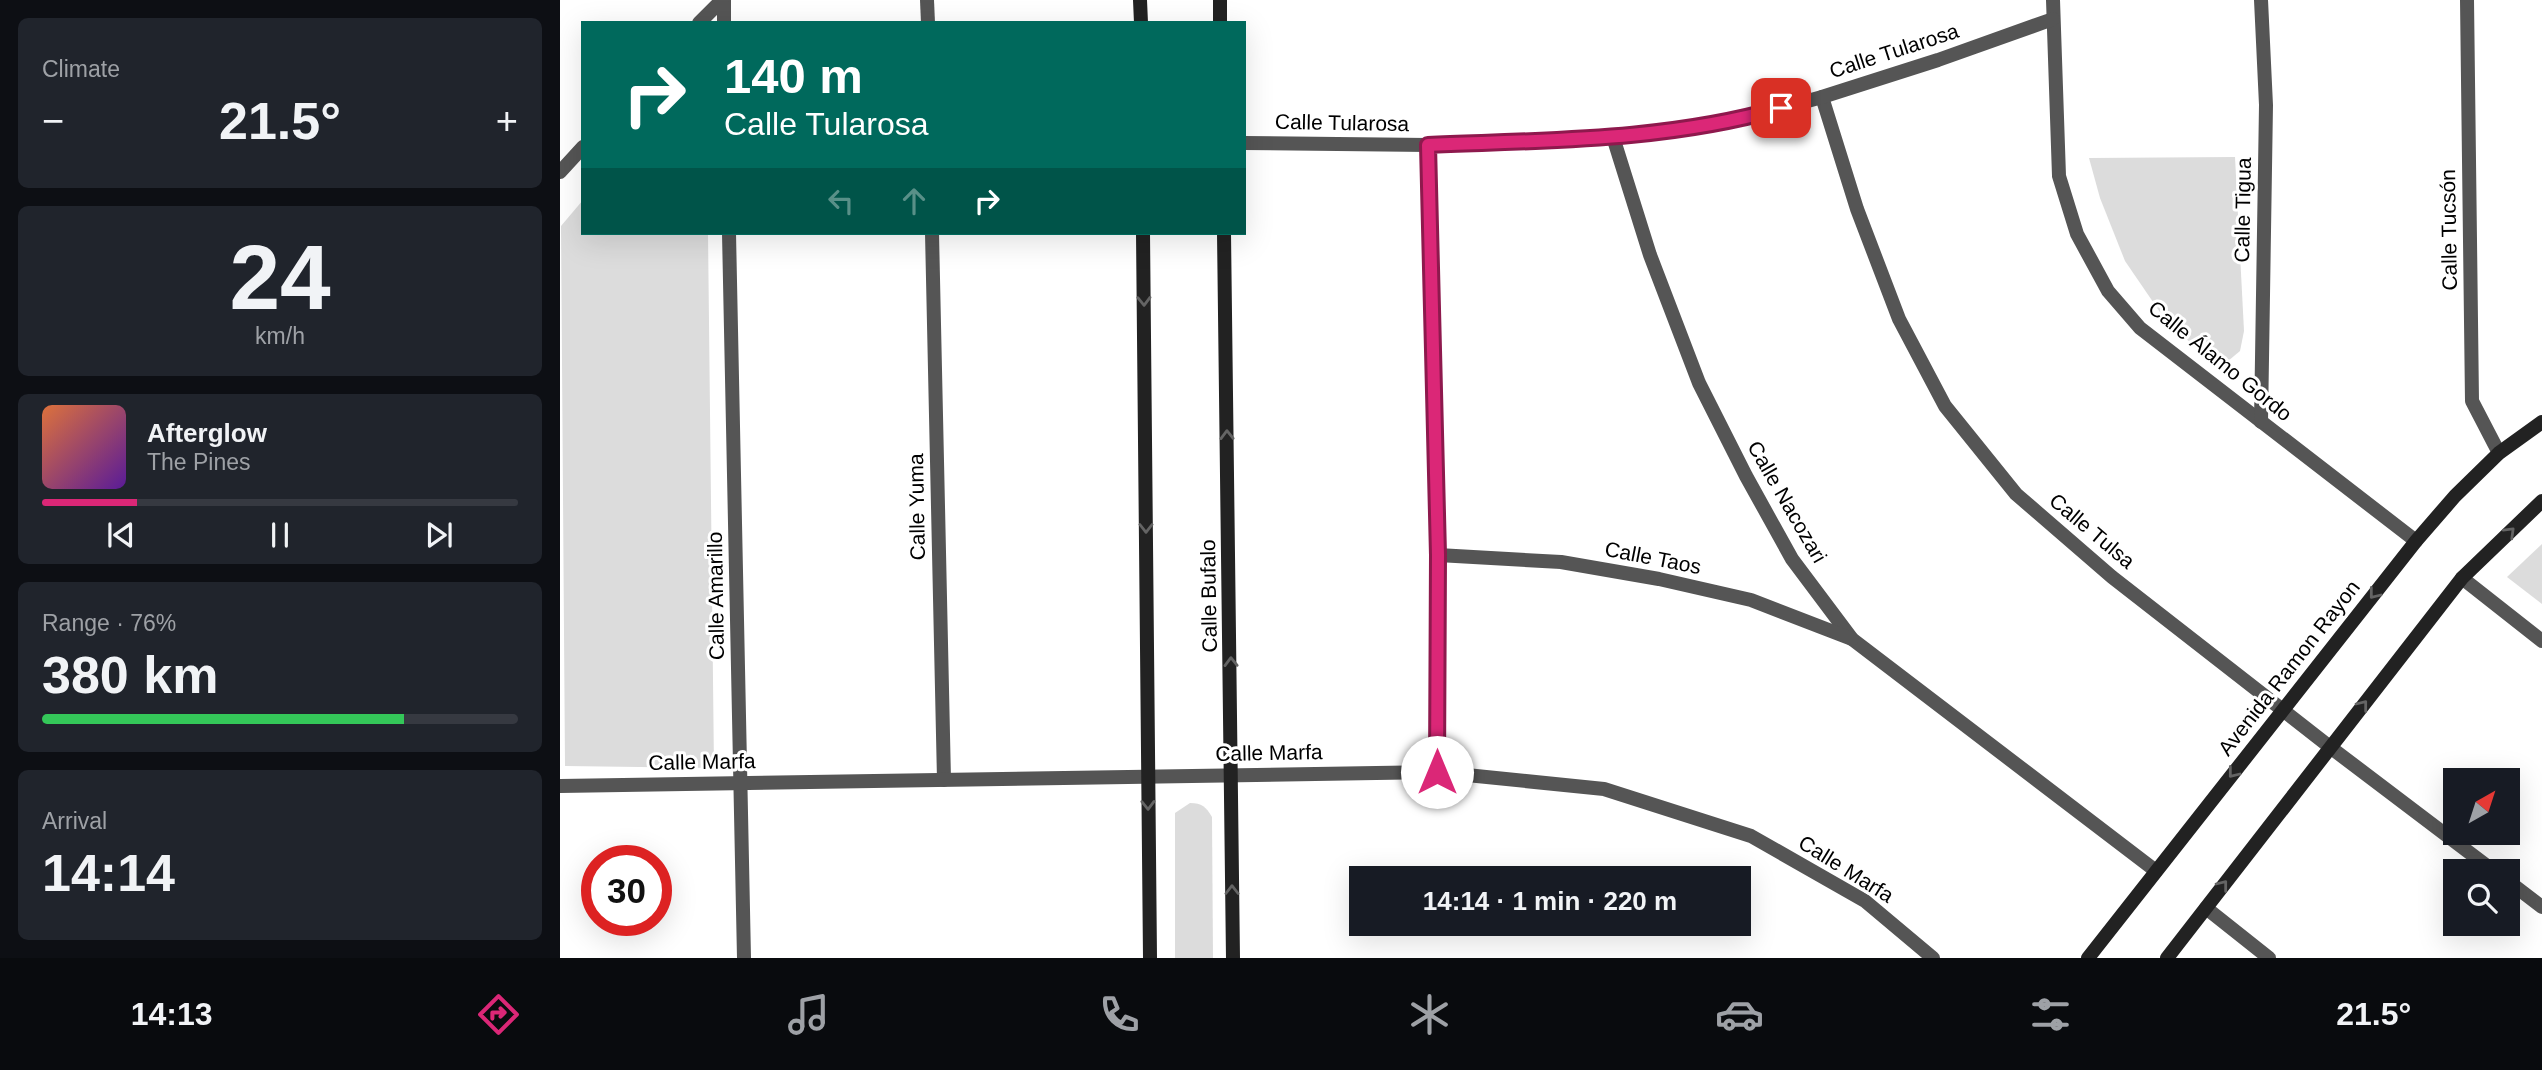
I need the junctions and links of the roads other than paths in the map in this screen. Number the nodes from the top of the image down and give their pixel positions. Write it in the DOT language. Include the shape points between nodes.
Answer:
graph roads {
  1 [pos="723,0"];
  2 [pos="927,0"];
  3 [pos="1140,0"];
  4 [pos="1220,0"];
  5 [pos="2053,0"];
  6 [pos="2261,0"];
  7 [pos="2467,0"];
  8 [pos="2053,19"];
  9 [pos="701,21"];
  10 [pos="724,21"];
  11 [pos="928,21"];
  12 [pos="1141,21"];
  13 [pos="1220,21"];
  14 [pos="1822,97"];
  15 [pos="1613,137"];
  16 [pos="1246,143"];
  17 [pos="1428,145"];
  18 [pos="581,149"];
  19 [pos="560,172"];
  20 [pos="729,235"];
  21 [pos="932,235"];
  22 [pos="1143,235"];
  23 [pos="1224,235"];
  24 [pos="2261,422"];
  25 [pos="2542,422"];
  26 [pos="2499,453"];
  27 [pos="2542,501"];
  28 [pos="2416,541"];
  29 [pos="1438,555"];
  30 [pos="2462,578"];
  31 [pos="1852,639"];
  32 [pos="2542,641"];
  33 [pos="2283,710"];
  34 [pos="2330,747"];
  35 [pos="1437,772"];
  36 [pos="1232,774"];
  37 [pos="1148,777"];
  38 [pos="944,780"];
  39 [pos="741,782"];
  40 [pos="560,786"];
  41 [pos="2478,859"];
  42 [pos="2156,872"];
  43 [pos="2520,890"];
  44 [pos="2542,907"];
  45 [pos="2206,908"];
  46 [pos="744,958"];
  47 [pos="1150,958"];
  48 [pos="1233,958"];
  49 [pos="1933,958"];
  50 [pos="2088,958"];
  51 [pos="2167,958"];
  52 [pos="2269,958"];
  1 -- 9 [label="street"];
  1 -- 10 [label="street"];
  2 -- 11 [label="street"];
  3 -- 12 [label="main road"];
  4 -- 13 [label="main road"];
  5 -- 8 [label="street, Calle Álamo Gordo"];
  6 -- 24 [label="street, Calle Tigua" via="2266,105"];
  7 -- 26 [label="street, Calle Tucsón" via="2472,401"];
  8 -- 14 [label="street, Calle Tularosa"];
  8 -- 24 [label="street, Calle Álamo Gordo" via="2060,176 2077,234 2108,291 2140,328"];
  14 -- 15 [label="street, Calle Tularosa" via="1685,129"];
  14 -- 33 [label="street, Calle Tulsa" via="1857,209 1899,319 1945,406 2016,494 2112,577"];
  15 -- 17 [label="street, Calle Tularosa"];
  15 -- 31 [label="street, Calle Nacozari" via="1650,255 1699,383 1792,559"];
  16 -- 17 [label="street, Calle Tularosa"];
  17 -- 29 [label="street"];
  18 -- 19 [label="street"];
  20 -- 39 [label="street, Calle Amarillo"];
  21 -- 38 [label="street, Calle Yuma"];
  22 -- 37 [label="main road, one-way"];
  36 -- 23 [label="main road, Calle Bufalo, one-way"];
  24 -- 28 [label="street, Calle Álamo Gordo"];
  25 -- 26 [label="main road, Avenida Ramon Rayon"];
  26 -- 28 [label="main road, Avenida Ramon Rayon"];
  30 -- 27 [label="main road, one-way"];
  28 -- 33 [label="main road, Avenida Ramon Rayon, one-way"];
  29 -- 31 [label="street, Calle Taos" via="1561,562 1659,579 1751,600"];
  29 -- 35 [label="street"];
  30 -- 32 [label="street"];
  34 -- 30 [label="main road, one-way"];
  31 -- 42 [label="street, Calle Nacozari"];
  33 -- 34 [label="street, Calle Tulsa"];
  33 -- 42 [label="main road, Avenida Ramon Rayon, one-way"];
  34 -- 41 [label="street, Calle Tulsa"];
  45 -- 34 [label="main road, one-way"];
  35 -- 36 [label="street, Calle Marfa"];
  35 -- 49 [label="street, Calle Marfa" via="1604,789 1751,836 1865,901"];
  36 -- 37 [label="street, Calle Marfa"];
  48 -- 36 [label="main road, Calle Bufalo, one-way"];
  37 -- 38 [label="street, Calle Marfa"];
  37 -- 47 [label="main road, one-way"];
  38 -- 39 [label="street, Calle Marfa"];
  39 -- 40 [label="street, Calle Marfa"];
  39 -- 46 [label="street, Calle Amarillo"];
  42 -- 50 [label="main road, Avenida Ramon Rayon"];
  43 -- 44 [label="street"];
  45 -- 51 [label="main road"];
  45 -- 52 [label="street"];
}
